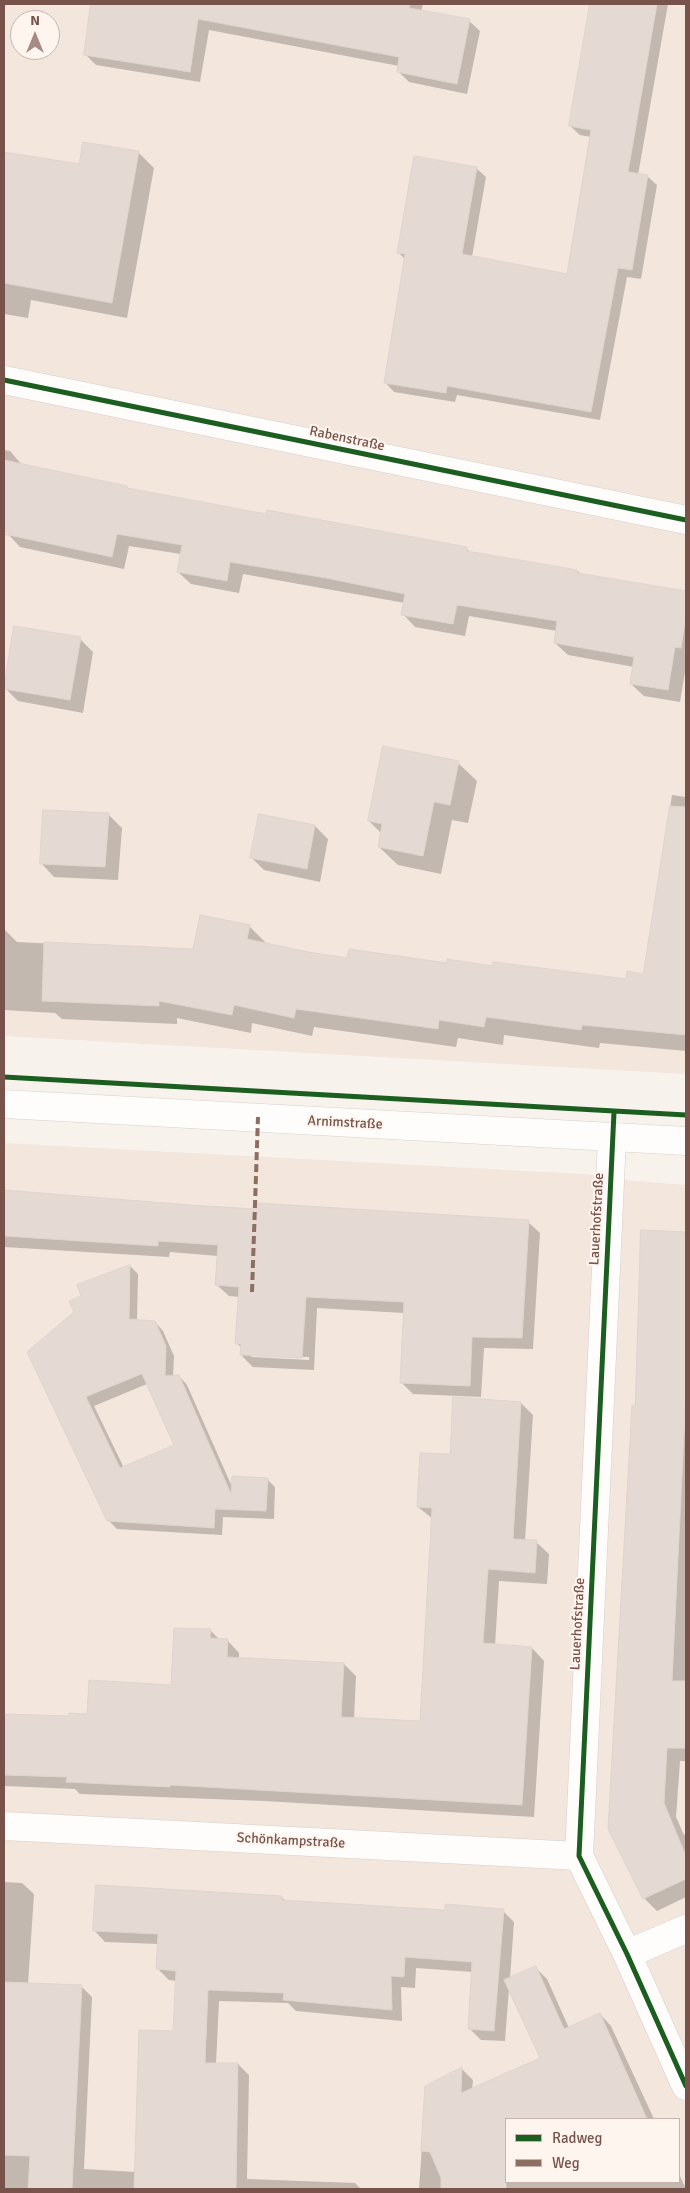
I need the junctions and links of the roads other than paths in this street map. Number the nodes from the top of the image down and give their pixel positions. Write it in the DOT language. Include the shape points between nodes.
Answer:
graph roads {
  1 [pos="4,380"];
  2 [pos="686,520"];
  3 [pos="4,1104"];
  4 [pos="612,1138"];
  5 [pos="686,1141"];
  6 [pos="4,1826"];
  7 [pos="579,1856"];
  8 [pos="686,1929"];
  9 [pos="627,1954"];
  10 [pos="686,2086"];
  1 -- 2 [label="street, Rabenstraße"];
  3 -- 4 [label="street, Arnimstraße"];
  4 -- 5 [label="street, Arnimstraße"];
  4 -- 7 [label="street, Lauerhofstraße"];
  6 -- 7 [label="street, Schönkampstraße"];
  7 -- 9 [label="street, Lauerhofstraße"];
  8 -- 9 [label="street"];
  9 -- 10 [label="street, Lauerhofstraße"];
}
